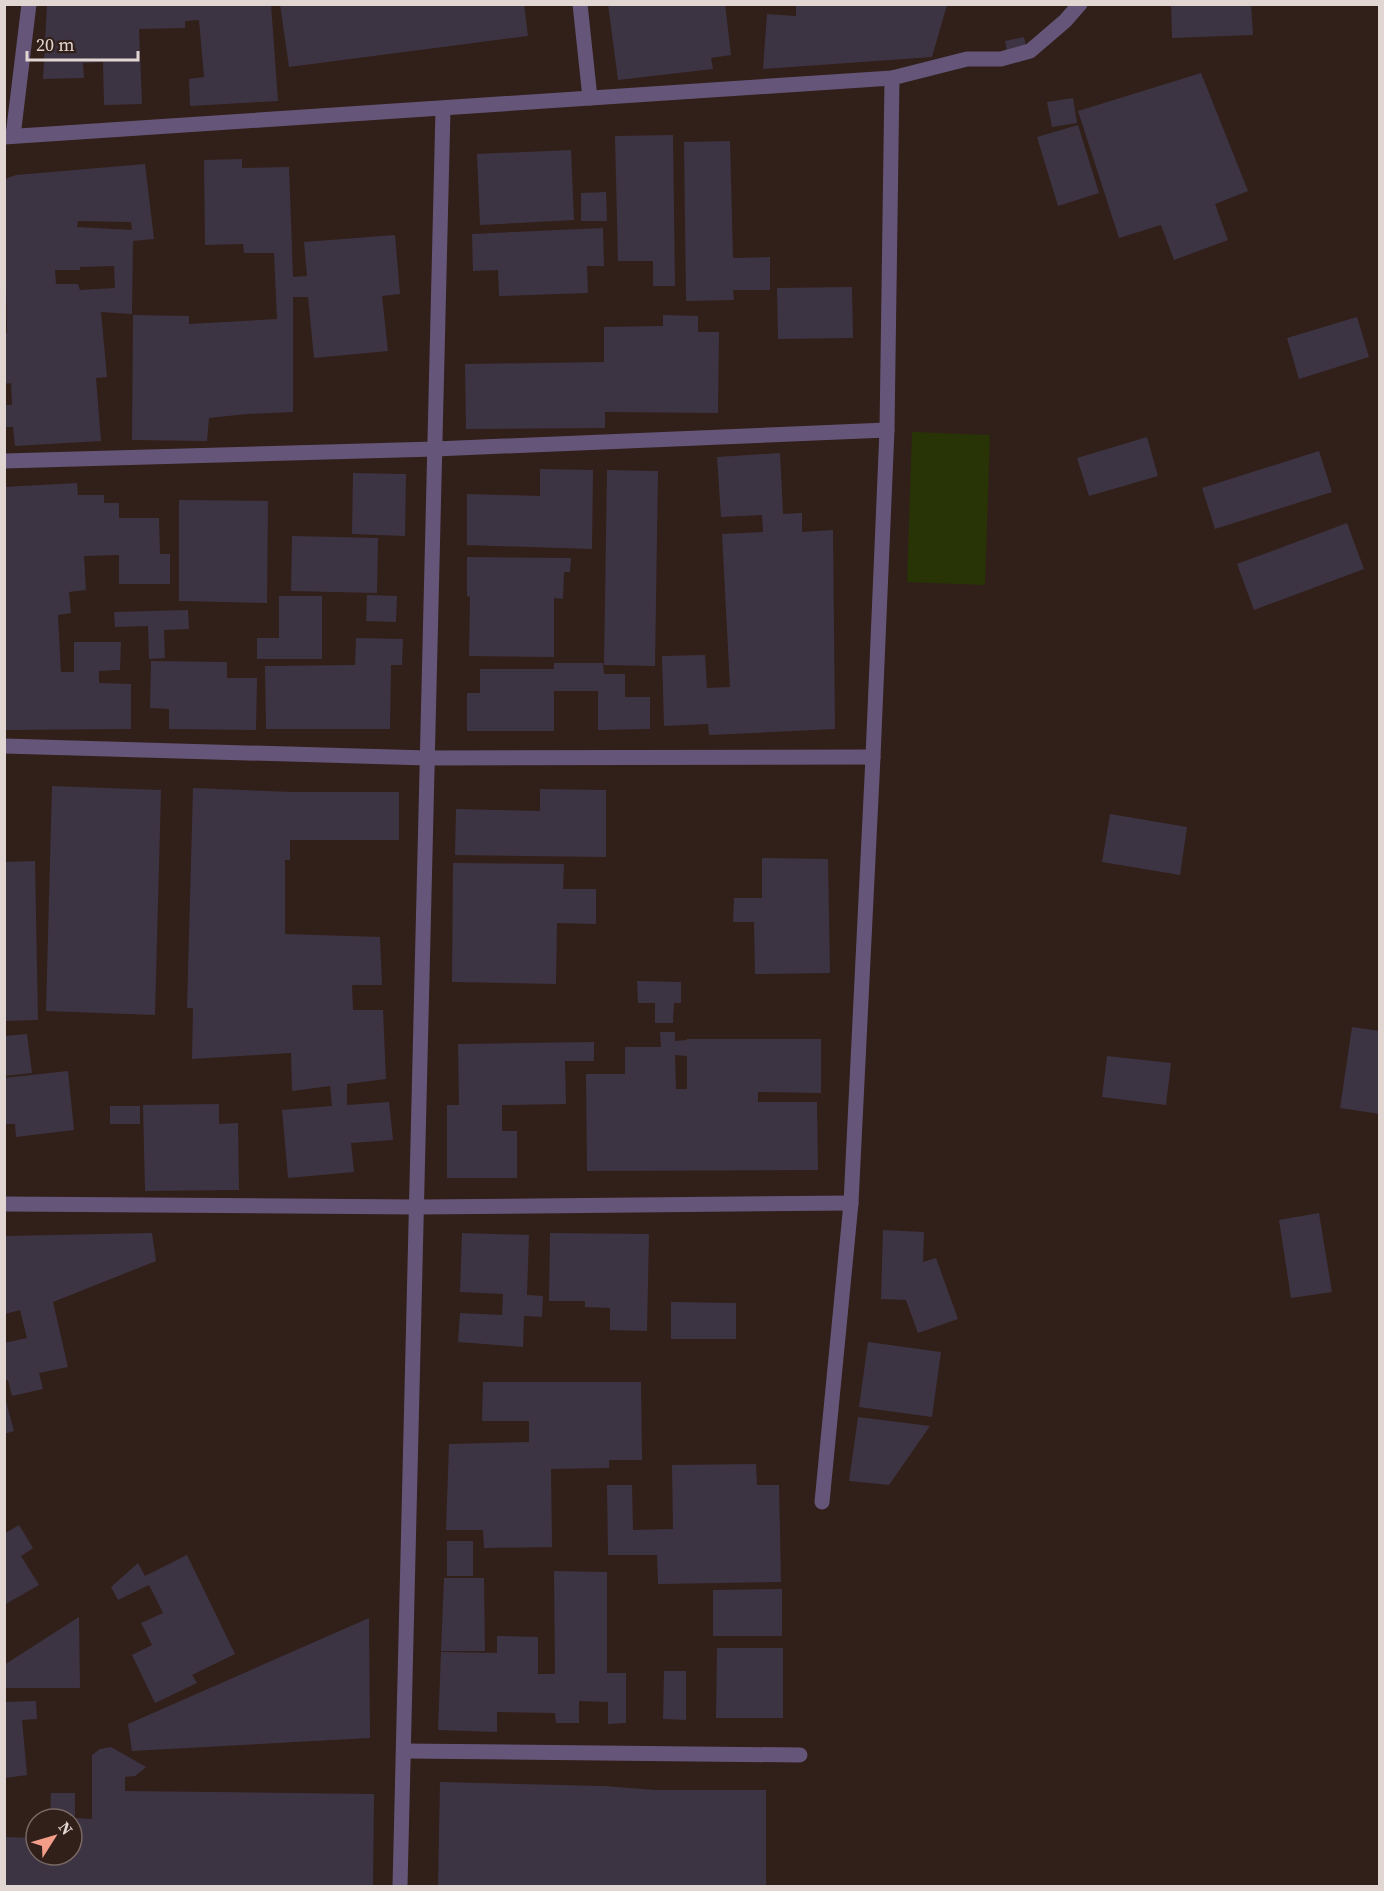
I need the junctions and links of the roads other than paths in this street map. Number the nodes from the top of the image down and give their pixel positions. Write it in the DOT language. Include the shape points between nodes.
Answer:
graph roads {
  1 [pos="29,4"];
  2 [pos="580,4"];
  3 [pos="1080,4"];
  4 [pos="892,78"];
  5 [pos="591,98"];
  6 [pos="443,109"];
  7 [pos="9,136"];
  8 [pos="887,430"];
  9 [pos="435,449"];
  10 [pos="4,461"];
  11 [pos="4,746"];
  12 [pos="873,757"];
  13 [pos="428,758"];
  14 [pos="851,1203"];
  15 [pos="4,1204"];
  16 [pos="417,1207"];
  17 [pos="822,1502"];
  18 [pos="404,1751"];
  19 [pos="800,1755"];
  20 [pos="400,1887"];
  1 -- 7 [label="street"];
  2 -- 5 [label="street"];
  3 -- 4 [label="street" via="1030,51 967,60"];
  4 -- 5 [label="street"];
  4 -- 8 [label="street"];
  5 -- 6 [label="street"];
  6 -- 7 [label="street"];
  6 -- 9 [label="street"];
  8 -- 9 [label="street"];
  8 -- 12 [label="street"];
  9 -- 10 [label="street"];
  9 -- 13 [label="street"];
  11 -- 13 [label="street"];
  12 -- 13 [label="street"];
  12 -- 14 [label="street"];
  13 -- 16 [label="street"];
  14 -- 16 [label="street"];
  14 -- 17 [label="street"];
  15 -- 16 [label="street"];
  16 -- 18 [label="street"];
  18 -- 19 [label="street"];
  18 -- 20 [label="street"];
}
